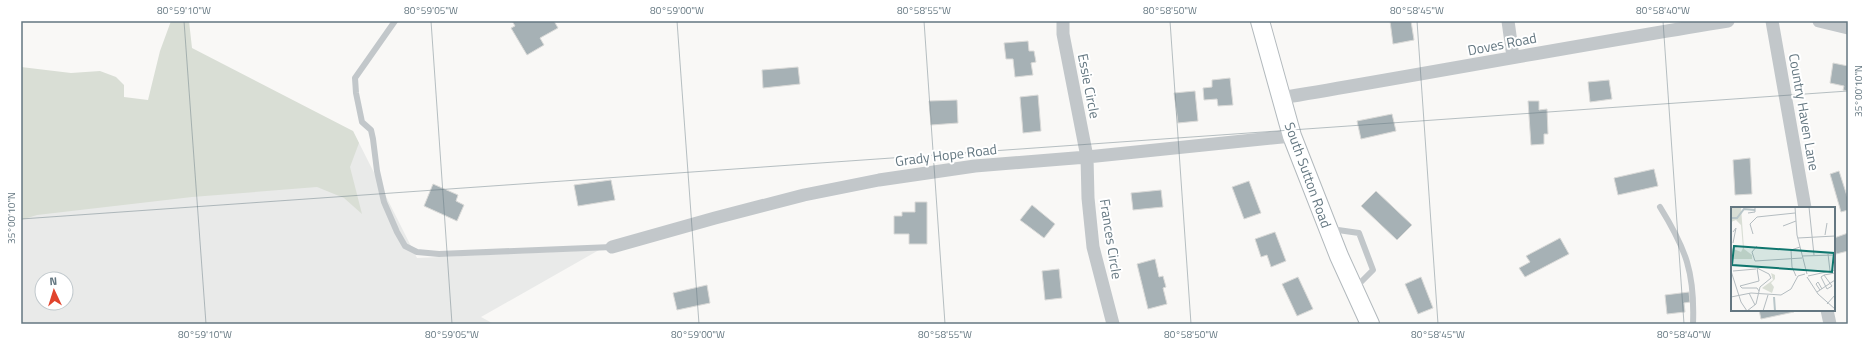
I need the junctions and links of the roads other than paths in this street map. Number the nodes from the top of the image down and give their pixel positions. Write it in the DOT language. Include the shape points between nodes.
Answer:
graph roads {
  1 [pos="395,21"];
  2 [pos="1063,21"];
  3 [pos="1260,21"];
  4 [pos="1508,21"];
  5 [pos="1728,21"];
  6 [pos="1772,21"];
  7 [pos="1819,21"];
  8 [pos="1848,28"];
  9 [pos="1513,57"];
  10 [pos="1281,98"];
  11 [pos="1292,136"];
  12 [pos="1087,157"];
  13 [pos="1660,207"];
  14 [pos="1805,207"];
  15 [pos="1328,228"];
  16 [pos="612,247"];
  17 [pos="1354,289"];
  18 [pos="1827,311"];
  19 [pos="1113,324"];
  20 [pos="1370,324"];
  21 [pos="1693,324"];
  22 [pos="1830,324"];
  1 -- 16 [label="lane" via="355,78 362,122 371,130 374,139 377,171 384,202 405,246 417,252 439,254"];
  2 -- 12 [label="street, Essie Circle" via="1063,34"];
  3 -- 10 [label="main road, South Sutton Road"];
  4 -- 9 [label="street"];
  5 -- 9 [label="street, Doves Road"];
  6 -- 14 [label="street, Country Haven Lane"];
  7 -- 8 [label="street"];
  9 -- 10 [label="street, Doves Road"];
  10 -- 11 [label="main road, South Sutton Road"];
  11 -- 12 [label="street, Grady Hope Road"];
  11 -- 15 [label="main road, South Sutton Road"];
  12 -- 16 [label="street, Grady Hope Road" via="975,166 879,180 804,195"];
  12 -- 19 [label="street, Frances Circle" via="1093,247"];
  13 -- 21 [label="lane" via="1684,250 1689,267"];
  15 -- 17 [label="main road, South Sutton Road"];
  15 -- 17 [label="lane" via="1359,233 1373,270"];
  17 -- 20 [label="main road, South Sutton Road"];
  18 -- 22 [label="street"];
}
